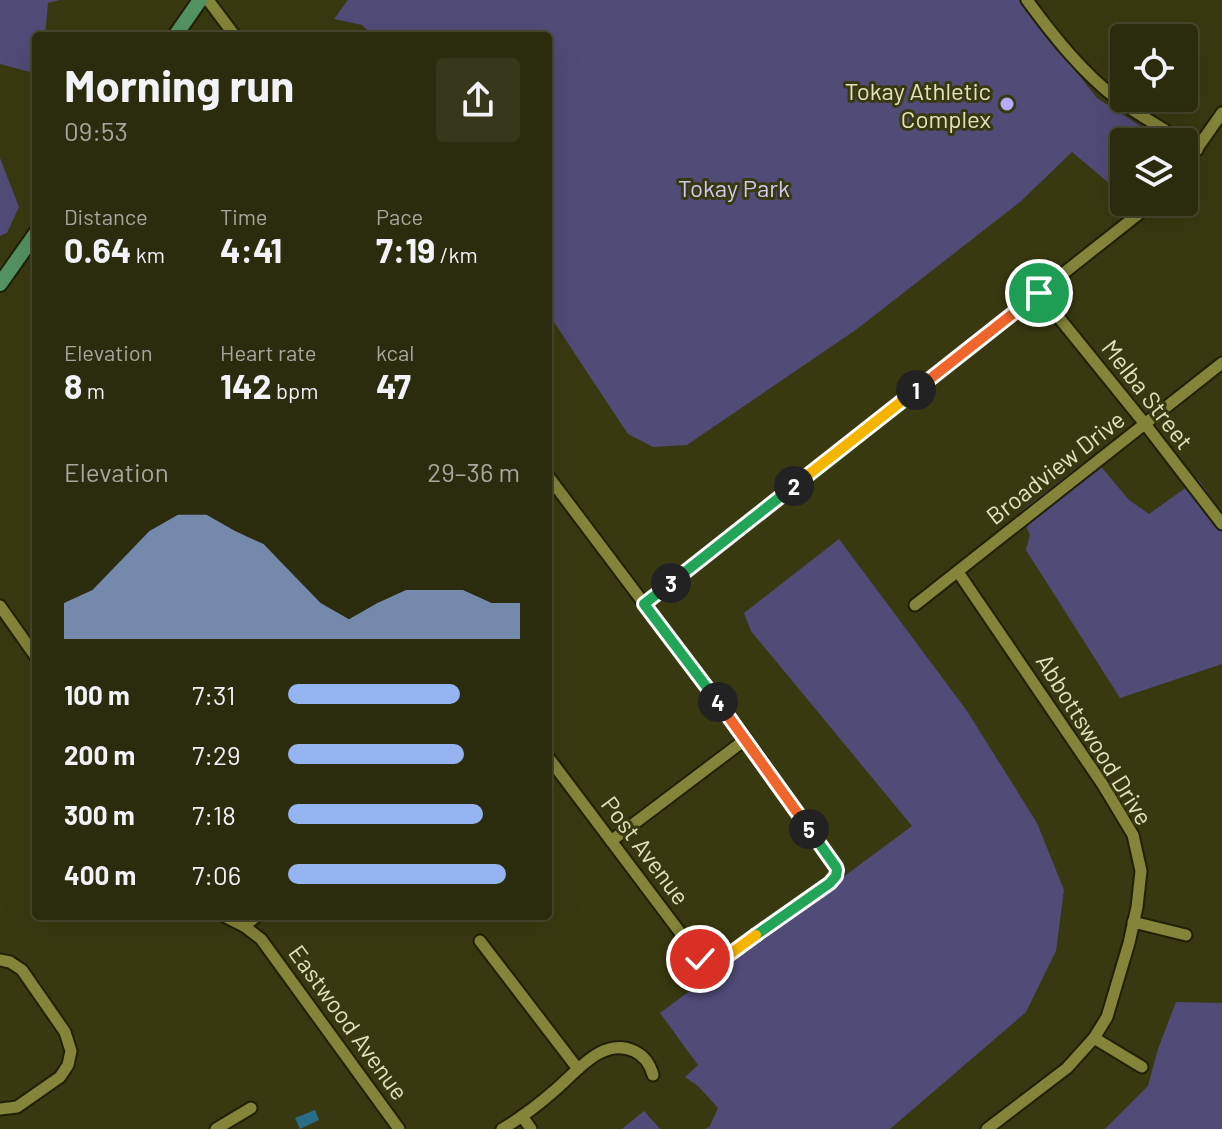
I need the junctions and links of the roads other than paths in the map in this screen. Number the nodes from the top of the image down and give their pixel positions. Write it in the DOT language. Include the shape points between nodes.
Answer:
graph roads {
  1 [pos="200,0"];
  2 [pos="208,0"];
  3 [pos="1027,0"];
  4 [pos="178,32"];
  5 [pos="232,32"];
  6 [pos="1222,113"];
  7 [pos="1162,128"];
  8 [pos="1198,149"];
  9 [pos="1135,216"];
  10 [pos="32,239"];
  11 [pos="0,284"];
  12 [pos="1039,293"];
  13 [pos="1222,363"];
  14 [pos="1145,424"];
  15 [pos="552,481"];
  16 [pos="1222,524"];
  17 [pos="958,572"];
  18 [pos="644,604"];
  19 [pos="915,605"];
  20 [pos="0,606"];
  21 [pos="32,651"];
  22 [pos="746,739"];
  23 [pos="552,762"];
  24 [pos="611,841"];
  25 [pos="232,920"];
  26 [pos="252,920"];
  27 [pos="1133,922"];
  28 [pos="244,926"];
  29 [pos="1186,935"];
  30 [pos="480,941"];
  31 [pos="0,960"];
  32 [pos="1094,1038"];
  33 [pos="1142,1067"];
  34 [pos="578,1069"];
  35 [pos="653,1075"];
  36 [pos="251,1108"];
  37 [pos="0,1109"];
  38 [pos="522,1116"];
  39 [pos="224,1127"];
  40 [pos="399,1129"];
  41 [pos="502,1129"];
  42 [pos="531,1129"];
  43 [pos="987,1129"];
  1 -- 4 [label="main road"];
  2 -- 5 [label="street"];
  3 -- 7 [label="street" via="1100,85"];
  6 -- 8 [label="street"];
  9 -- 12 [label="street"];
  10 -- 11 [label="main road"];
  12 -- 14 [label="street, Melba Street"];
  12 -- 18 [label="street"];
  13 -- 14 [label="street, Broadview Drive"];
  14 -- 16 [label="street, Melba Street"];
  14 -- 17 [label="street, Broadview Drive"];
  15 -- 18 [label="street"];
  17 -- 19 [label="street, Broadview Drive"];
  17 -- 27 [label="street, Abbottswood Drive" via="1133,835 1141,871"];
  18 -- 22 [label="street"];
  20 -- 21 [label="street"];
  22 -- 24 [label="street"];
  22 -- 24 [label="street, Post Avenue" via="837,870 830,883 712,966 700,959"];
  23 -- 24 [label="street, Post Avenue"];
  25 -- 28 [label="street, Eastwood Avenue"];
  26 -- 28 [label="street"];
  27 -- 29 [label="street"];
  27 -- 32 [label="street, Abbottswood Drive" via="1110,1007"];
  28 -- 40 [label="street, Eastwood Avenue" via="261,939"];
  30 -- 34 [label="street"];
  31 -- 37 [label="street" via="22,970 65,1032 71,1051 60,1077 17,1107"];
  32 -- 33 [label="street"];
  32 -- 43 [label="street, Abbottswood Drive" via="1067,1068"];
  34 -- 35 [label="street" via="604,1051 625,1048 644,1057"];
  34 -- 38 [label="street"];
  36 -- 39 [label="street"];
  38 -- 41 [label="street"];
  38 -- 42 [label="street"];
}
